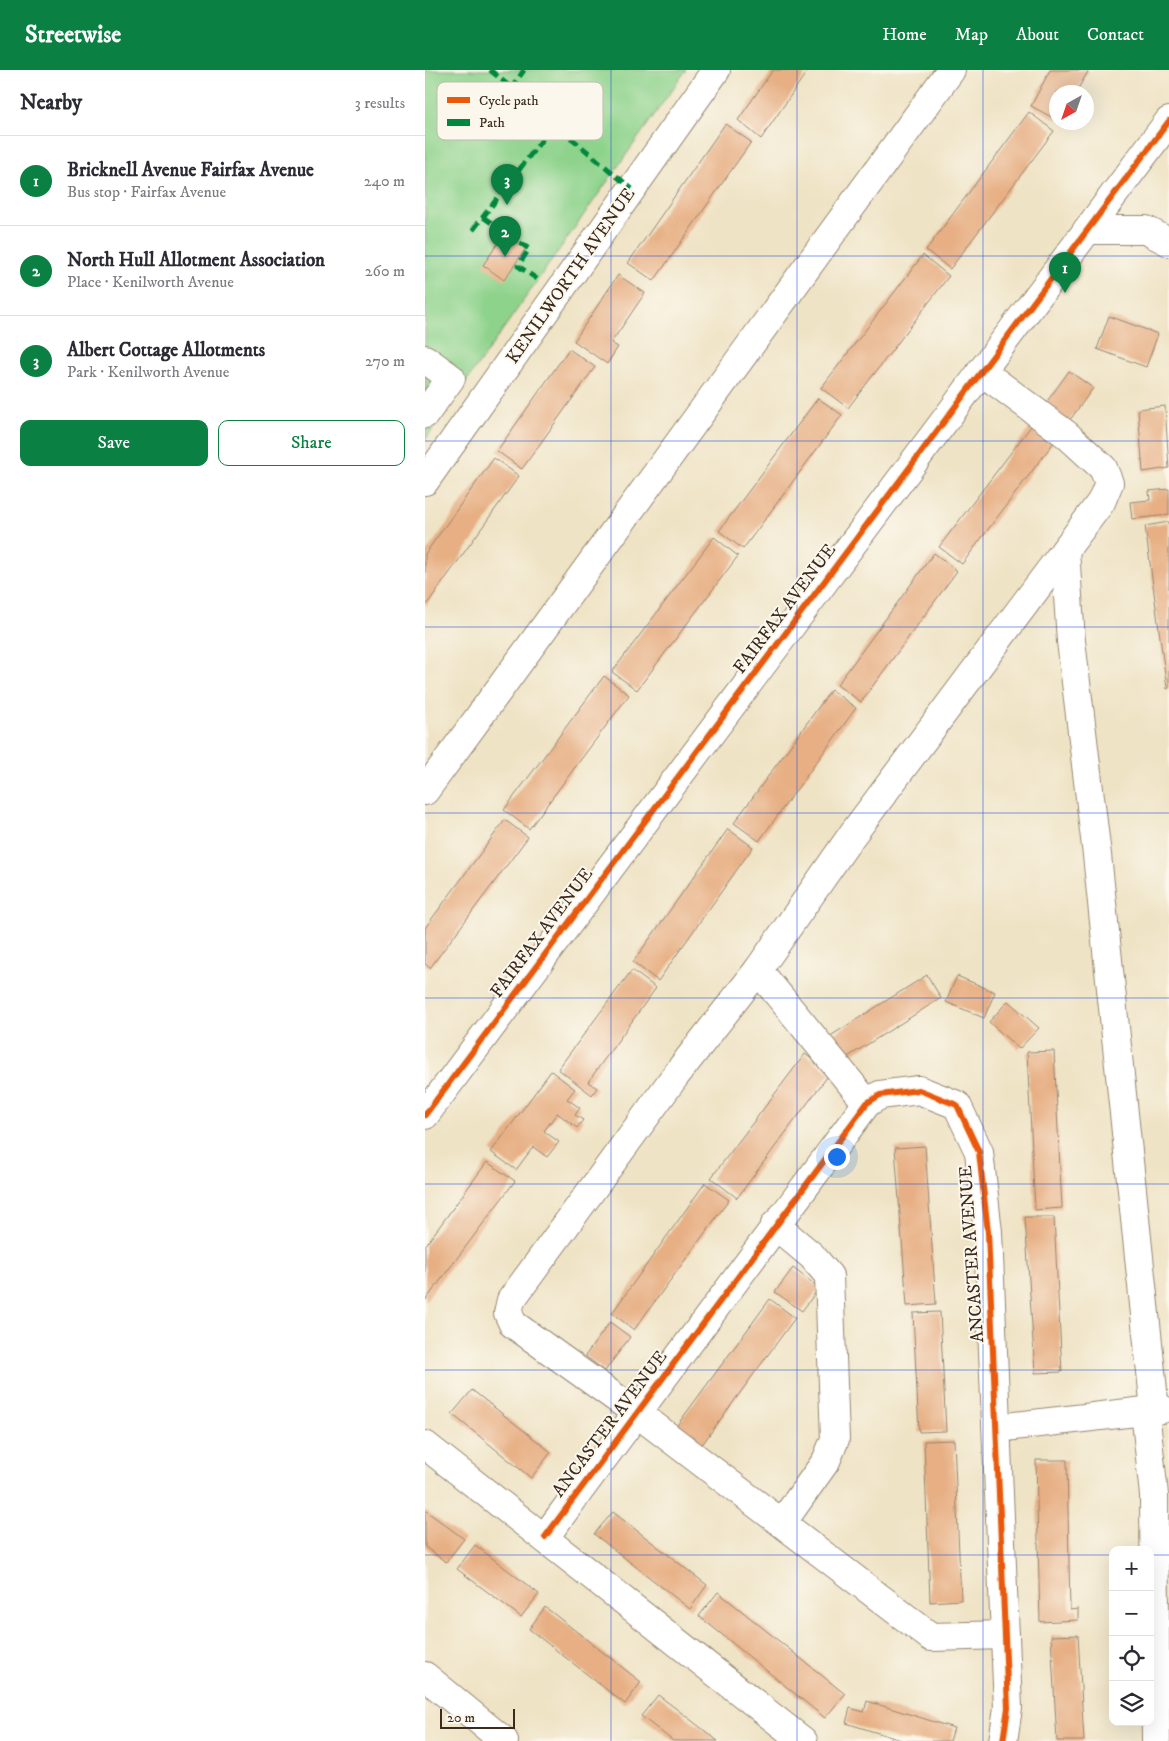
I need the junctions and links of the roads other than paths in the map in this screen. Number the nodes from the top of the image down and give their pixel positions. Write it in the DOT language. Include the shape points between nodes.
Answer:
graph roads {
  1 [pos="716,70"];
  2 [pos="951,70"];
  3 [pos="1169,121"];
  4 [pos="1087,230"];
  5 [pos="1169,242"];
  6 [pos="425,359"];
  7 [pos="981,371"];
  8 [pos="425,414"];
  9 [pos="425,481"];
  10 [pos="1065,550"];
  11 [pos="425,791"];
  12 [pos="758,970"];
  13 [pos="867,1103"];
  14 [pos="425,1115"];
  15 [pos="775,1226"];
  16 [pos="1156,1410"];
  17 [pos="637,1414"];
  18 [pos="997,1428"];
  19 [pos="425,1445"];
  20 [pos="782,1523"];
  21 [pos="545,1537"];
  22 [pos="1005,1635"];
  23 [pos="425,1676"];
  24 [pos="504,1741"];
  25 [pos="803,1741"];
  26 [pos="1003,1741"];
  27 [pos="1156,1741"];
  1 -- 9 [label="street, KENILWORTH AVENUE"];
  2 -- 11 [label="street"];
  3 -- 4 [label="street, FAIRFAX AVENUE"];
  4 -- 5 [label="street" via="1146,230"];
  4 -- 7 [label="street, FAIRFAX AVENUE"];
  6 -- 8 [label="street" via="451,378"];
  7 -- 10 [label="street" via="1067,435 1103,468 1109,483 1101,502"];
  7 -- 14 [label="street, FAIRFAX AVENUE"];
  10 -- 12 [label="street" via="852,835"];
  10 -- 16 [label="street" via="1071,641"];
  12 -- 13 [label="street"];
  12 -- 17 [label="street" via="676,1075 511,1300 508,1313 513,1324"];
  13 -- 15 [label="street, ANCASTER AVENUE"];
  13 -- 18 [label="street, ANCASTER AVENUE" via="880,1095 919,1090 957,1105 979,1152 988,1232"];
  15 -- 17 [label="street, ANCASTER AVENUE"];
  15 -- 20 [label="street" via="813,1256 829,1276 835,1439 826,1461"];
  16 -- 18 [label="street"];
  16 -- 27 [label="street" via="1153,1495"];
  17 -- 20 [label="street"];
  17 -- 21 [label="street, ANCASTER AVENUE"];
  18 -- 22 [label="street, ANCASTER AVENUE"];
  19 -- 21 [label="street"];
  20 -- 22 [label="street" via="931,1636"];
  21 -- 25 [label="street"];
  22 -- 26 [label="street, ANCASTER AVENUE" via="1008,1708"];
  23 -- 24 [label="street"];
}
